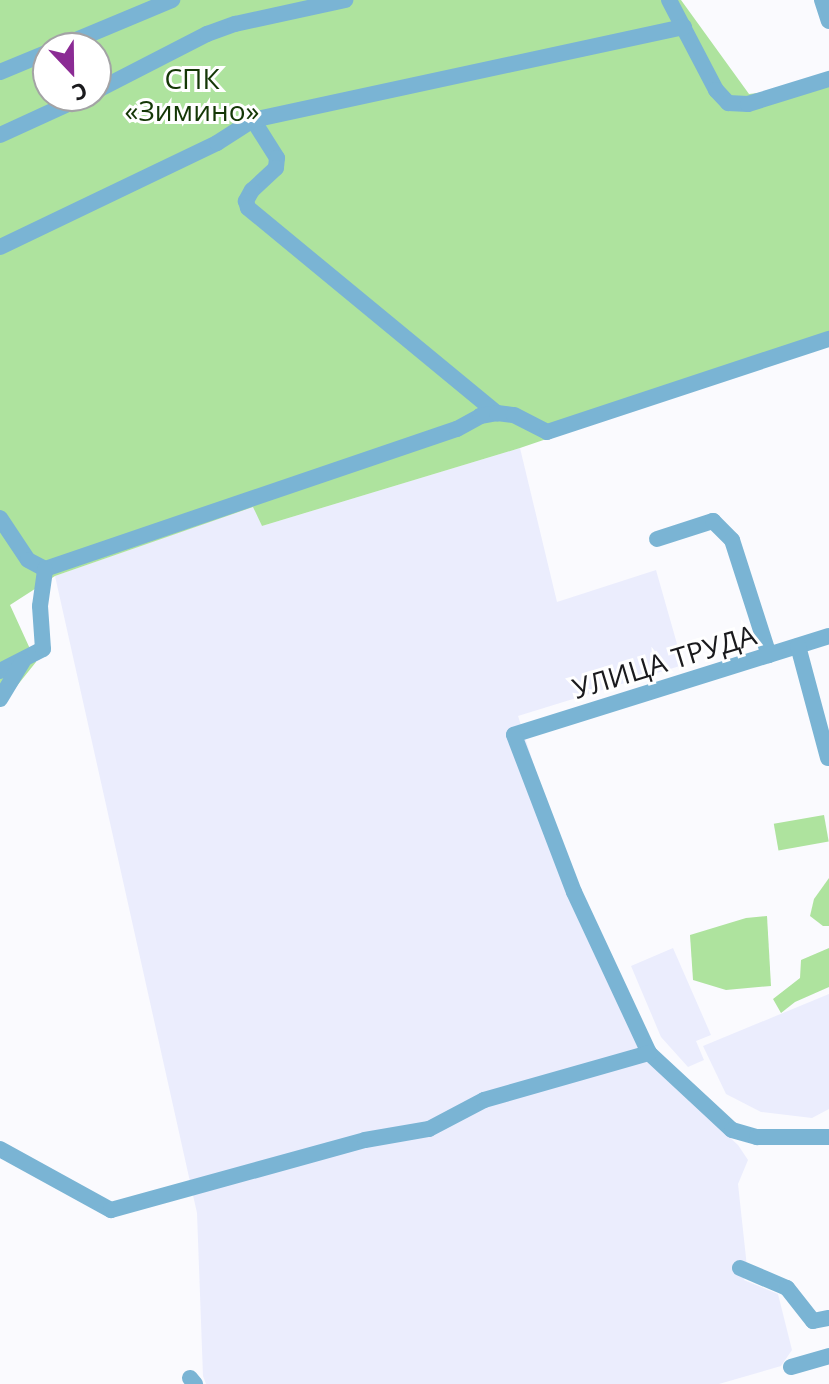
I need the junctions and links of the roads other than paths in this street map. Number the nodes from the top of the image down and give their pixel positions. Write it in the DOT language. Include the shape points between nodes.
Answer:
graph roads {
  1 [pos="172,0"];
  2 [pos="345,0"];
  3 [pos="669,0"];
  4 [pos="822,0"];
  5 [pos="829,21"];
  6 [pos="684,27"];
  7 [pos="95,32"];
  8 [pos="32,59"];
  9 [pos="0,72"];
  10 [pos="829,79"];
  11 [pos="112,83"];
  12 [pos="50,112"];
  13 [pos="253,120"];
  14 [pos="0,135"];
  15 [pos="0,247"];
  16 [pos="829,339"];
  17 [pos="497,413"];
  18 [pos="0,518"];
  19 [pos="657,539"];
  20 [pos="45,569"];
  21 [pos="829,636"];
  22 [pos="798,646"];
  23 [pos="769,655"];
  24 [pos="23,661"];
  25 [pos="0,671"];
  26 [pos="0,699"];
  27 [pos="828,758"];
  28 [pos="649,1053"];
  29 [pos="757,1137"];
  30 [pos="829,1137"];
  31 [pos="0,1149"];
  32 [pos="740,1149"];
  33 [pos="740,1268"];
  34 [pos="829,1318"];
  35 [pos="829,1356"];
  36 [pos="791,1367"];
  1 -- 7 [label="street"];
  2 -- 11 [label="street" via="207,34"];
  3 -- 6 [label="street"];
  4 -- 5 [label="street"];
  6 -- 10 [label="street" via="728,103 748,104"];
  6 -- 13 [label="street"];
  8 -- 9 [label="street"];
  12 -- 14 [label="street"];
  13 -- 15 [label="street" via="217,143"];
  13 -- 17 [label="street" via="277,158 276,168 252,190 248,208"];
  16 -- 17 [label="street" via="547,432 514,415"];
  17 -- 20 [label="street"];
  18 -- 20 [label="street" via="28,560"];
  19 -- 23 [label="street" via="713,521 732,540"];
  20 -- 24 [label="street" via="40,606 43,649"];
  21 -- 22 [label="street, УЛИЦА ТРУДА"];
  22 -- 23 [label="street, УЛИЦА ТРУДА"];
  22 -- 27 [label="street"];
  23 -- 28 [label="street, УЛИЦА ТРУДА" via="514,735 574,892"];
  24 -- 25 [label="street"];
  24 -- 26 [label="street"];
  28 -- 29 [label="street" via="732,1130"];
  28 -- 31 [label="street" via="484,1100 429,1129 365,1140 111,1210"];
  29 -- 30 [label="street"];
  29 -- 32 [label="street"];
  33 -- 34 [label="street" via="787,1288 813,1321"];
  35 -- 36 [label="street"];
}
